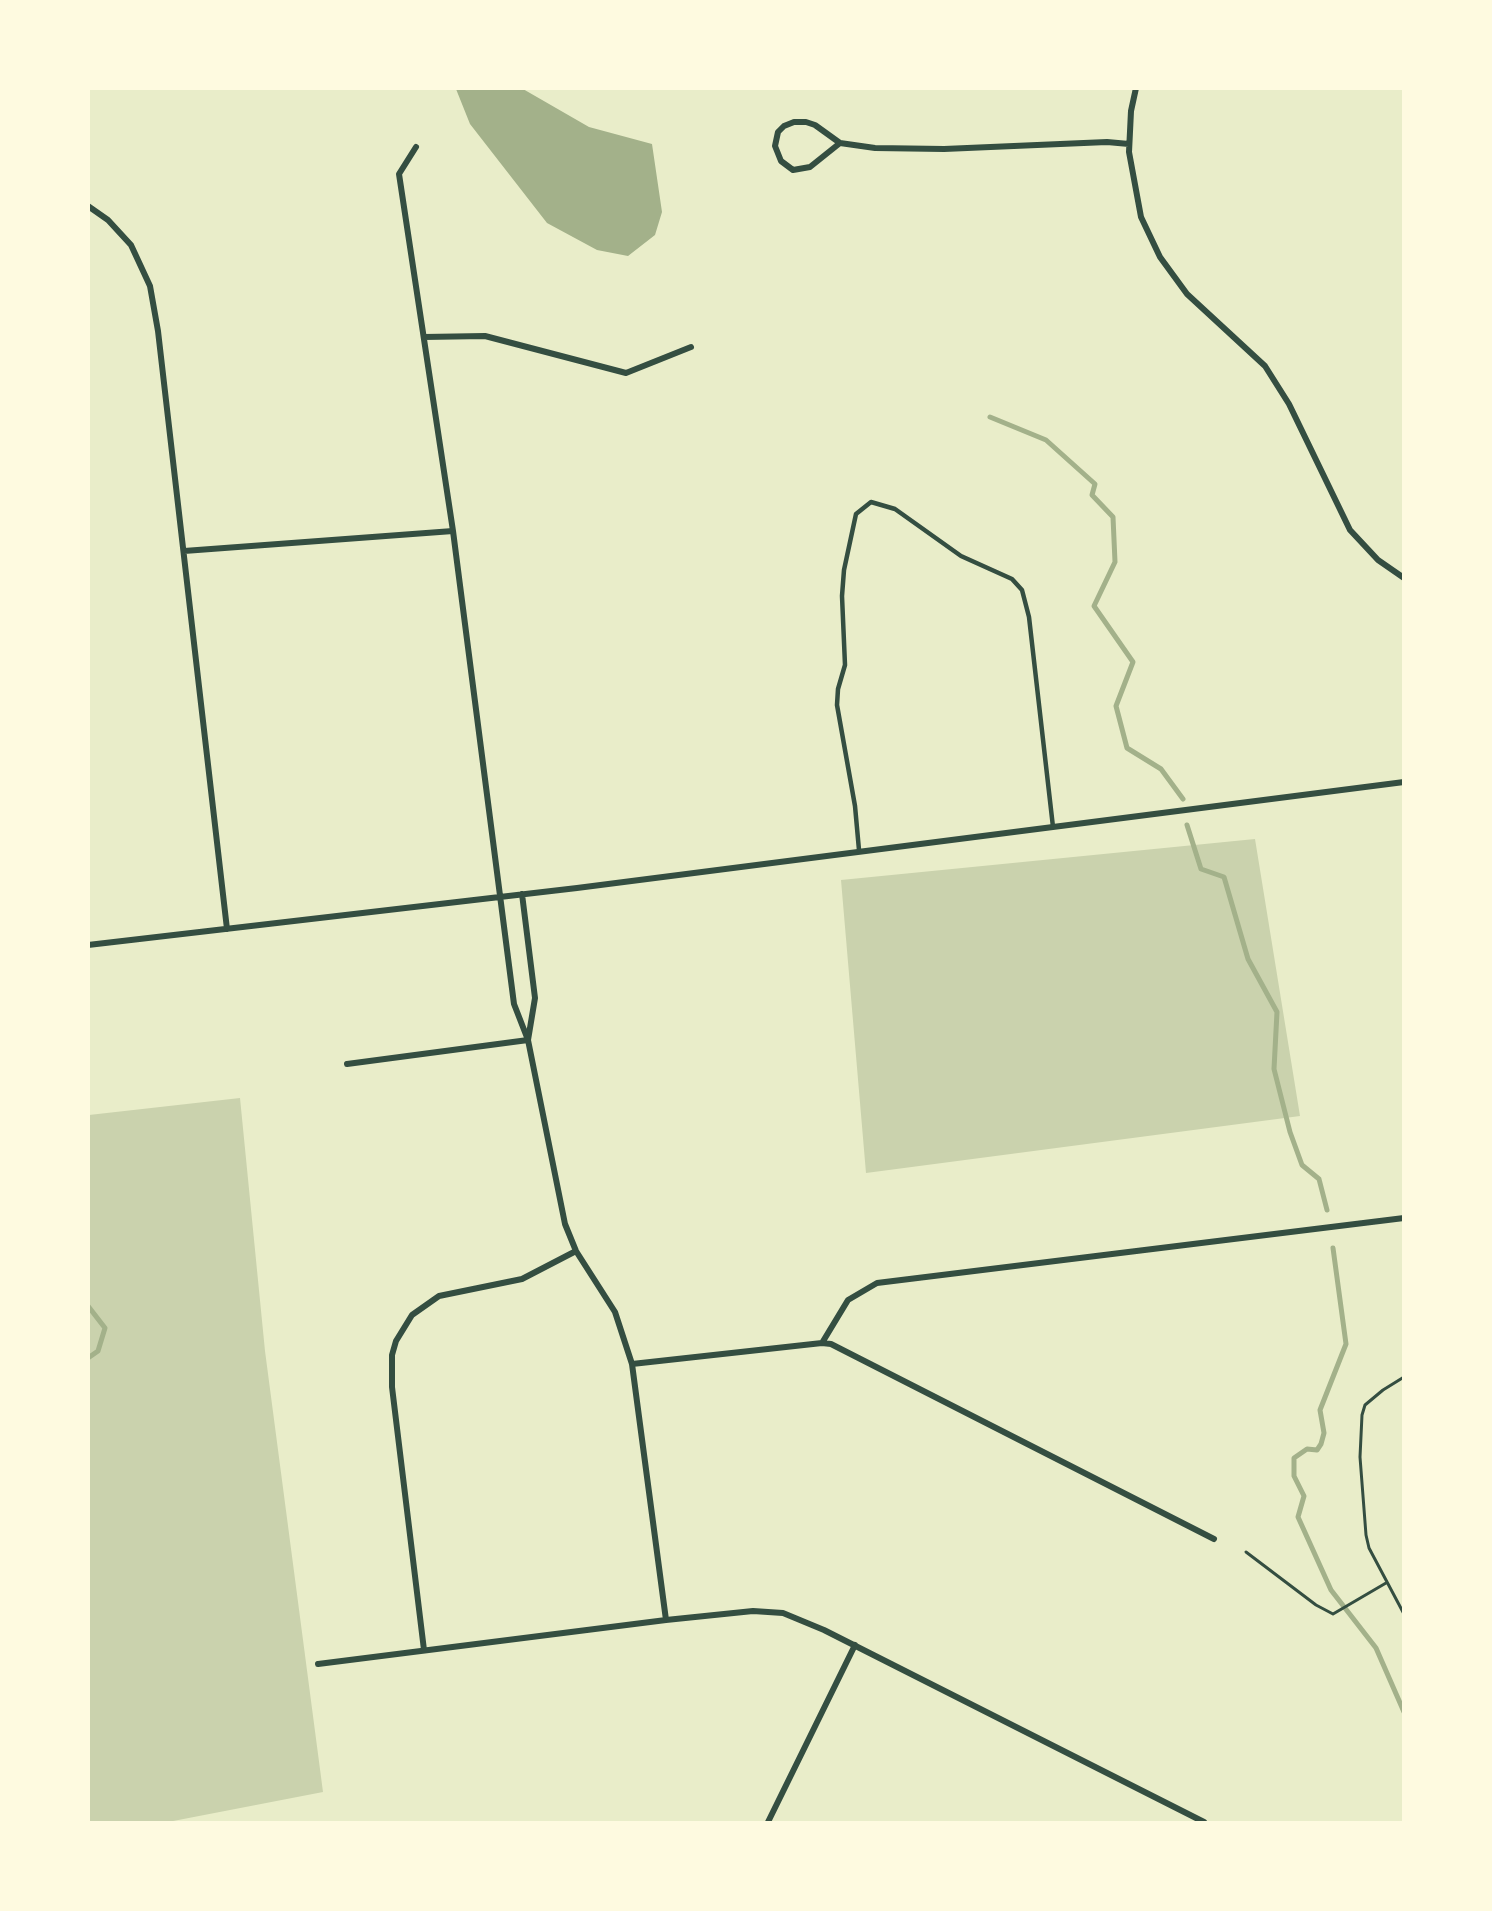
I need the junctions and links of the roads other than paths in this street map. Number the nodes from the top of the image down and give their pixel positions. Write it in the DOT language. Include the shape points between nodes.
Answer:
graph roads {
  1 [pos="1136,88"];
  2 [pos="840,143"];
  3 [pos="1129,144"];
  4 [pos="416,147"];
  5 [pos="88,206"];
  6 [pos="424,337"];
  7 [pos="691,346"];
  8 [pos="453,531"];
  9 [pos="183,551"];
  10 [pos="1404,578"];
  11 [pos="1404,782"];
  12 [pos="1053,827"];
  13 [pos="859,850"];
  14 [pos="522,894"];
  15 [pos="498,897"];
  16 [pos="227,929"];
  17 [pos="88,945"];
  18 [pos="528,1040"];
  19 [pos="346,1064"];
  20 [pos="1404,1218"];
  21 [pos="576,1251"];
  22 [pos="822,1343"];
  23 [pos="632,1364"];
  24 [pos="1214,1539"];
  25 [pos="666,1620"];
  26 [pos="855,1645"];
  27 [pos="424,1650"];
  28 [pos="318,1664"];
  29 [pos="768,1822"];
  30 [pos="1204,1822"];
  1 -- 3 [label="street"];
  2 -- 2 [label="street" via="806,122 784,126 778,132 775,146 781,161 793,170 802,170 818,163"];
  2 -- 3 [label="street" via="944,149"];
  3 -- 10 [label="street" via="1138,205 1160,258 1187,294 1265,366 1350,530 1378,560"];
  4 -- 6 [label="street" via="399,174"];
  5 -- 9 [label="street" via="127,240 150,286"];
  6 -- 7 [label="street" via="485,336 626,373"];
  6 -- 8 [label="street"];
  8 -- 9 [label="street"];
  8 -- 15 [label="street"];
  9 -- 16 [label="street"];
  11 -- 12 [label="street"];
  12 -- 13 [label="street"];
  12 -- 13 [label="lane" via="1029,617 1022,590 1012,579 961,556 895,509 871,502 856,514 844,570 844,665 837,697"];
  13 -- 14 [label="street"];
  14 -- 15 [label="street"];
  14 -- 18 [label="street" via="535,998"];
  15 -- 16 [label="street"];
  15 -- 18 [label="street" via="514,1004"];
  16 -- 17 [label="street"];
  18 -- 19 [label="street"];
  18 -- 21 [label="street" via="565,1224"];
  20 -- 22 [label="street" via="877,1283 848,1299"];
  21 -- 23 [label="street" via="615,1312"];
  21 -- 27 [label="street" via="522,1279 439,1296 412,1315 396,1341 392,1387"];
  22 -- 23 [label="street"];
  22 -- 24 [label="street" via="857,1356"];
  23 -- 25 [label="street"];
  25 -- 26 [label="street" via="753,1611 783,1613"];
  25 -- 27 [label="street"];
  26 -- 29 [label="street"];
  26 -- 30 [label="street"];
  27 -- 28 [label="street"];
}
